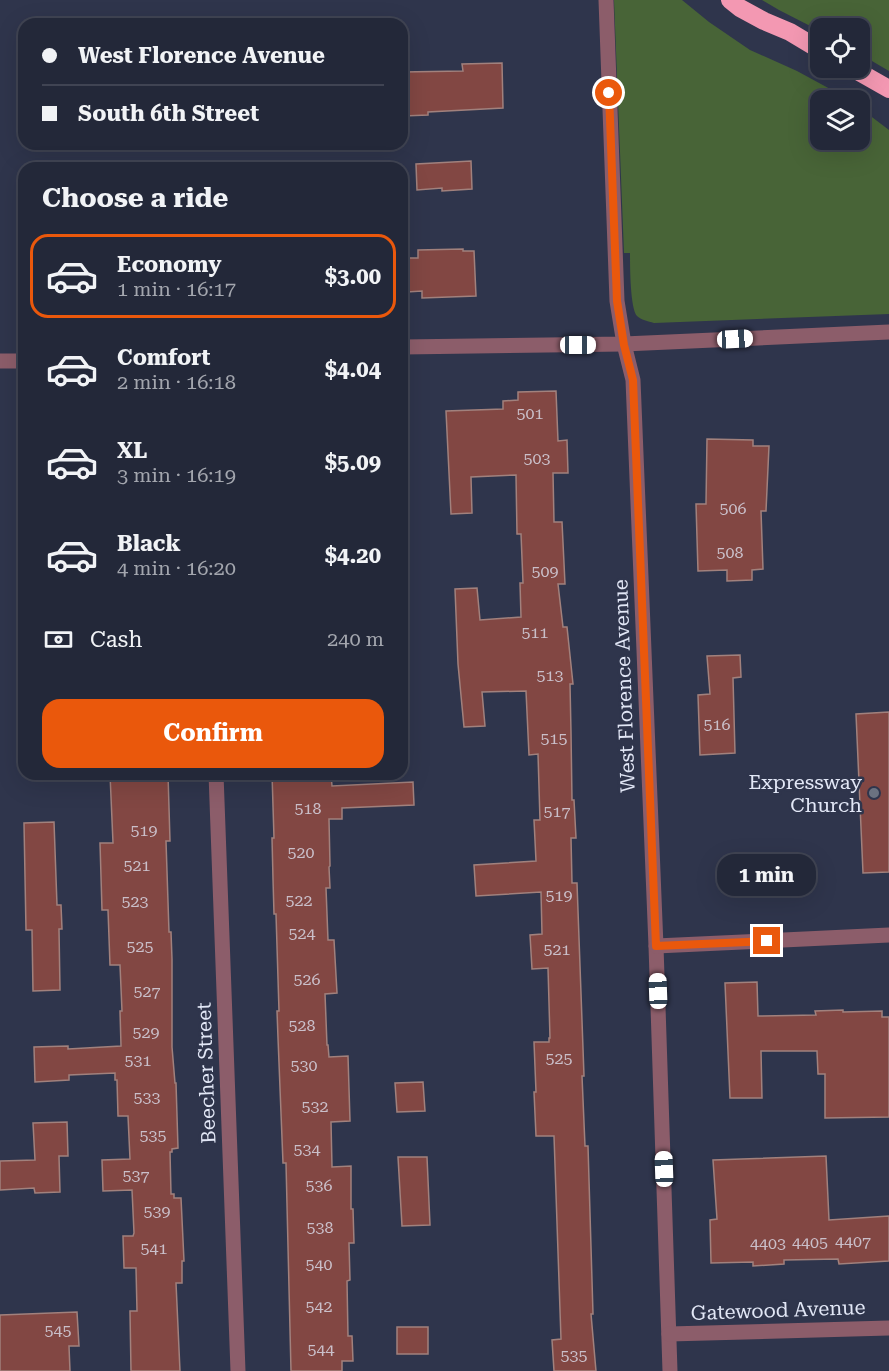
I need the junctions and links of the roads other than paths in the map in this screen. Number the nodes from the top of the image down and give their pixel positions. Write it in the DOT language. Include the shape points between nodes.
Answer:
graph roads {
  1 [pos="606,0"];
  2 [pos="730,0"];
  3 [pos="810,44"];
  4 [pos="870,78"];
  5 [pos="889,89"];
  6 [pos="889,332"];
  7 [pos="624,345"];
  8 [pos="408,347"];
  9 [pos="18,361"];
  10 [pos="0,362"];
  11 [pos="216,780"];
  12 [pos="889,935"];
  13 [pos="656,946"];
  14 [pos="889,1328"];
  15 [pos="669,1334"];
  16 [pos="238,1371"];
  17 [pos="670,1371"];
  1 -- 7 [label="street, West Florence Avenue" via="617,301"];
  2 -- 3 [label="highway"];
  4 -- 5 [label="highway"];
  6 -- 7 [label="street"];
  7 -- 8 [label="street"];
  7 -- 13 [label="street, West Florence Avenue" via="633,380"];
  9 -- 10 [label="street"];
  11 -- 16 [label="street, Beecher Street"];
  12 -- 13 [label="street"];
  13 -- 15 [label="street, West Florence Avenue"];
  14 -- 15 [label="street, Gatewood Avenue"];
  15 -- 17 [label="street, West Florence Avenue"];
}
